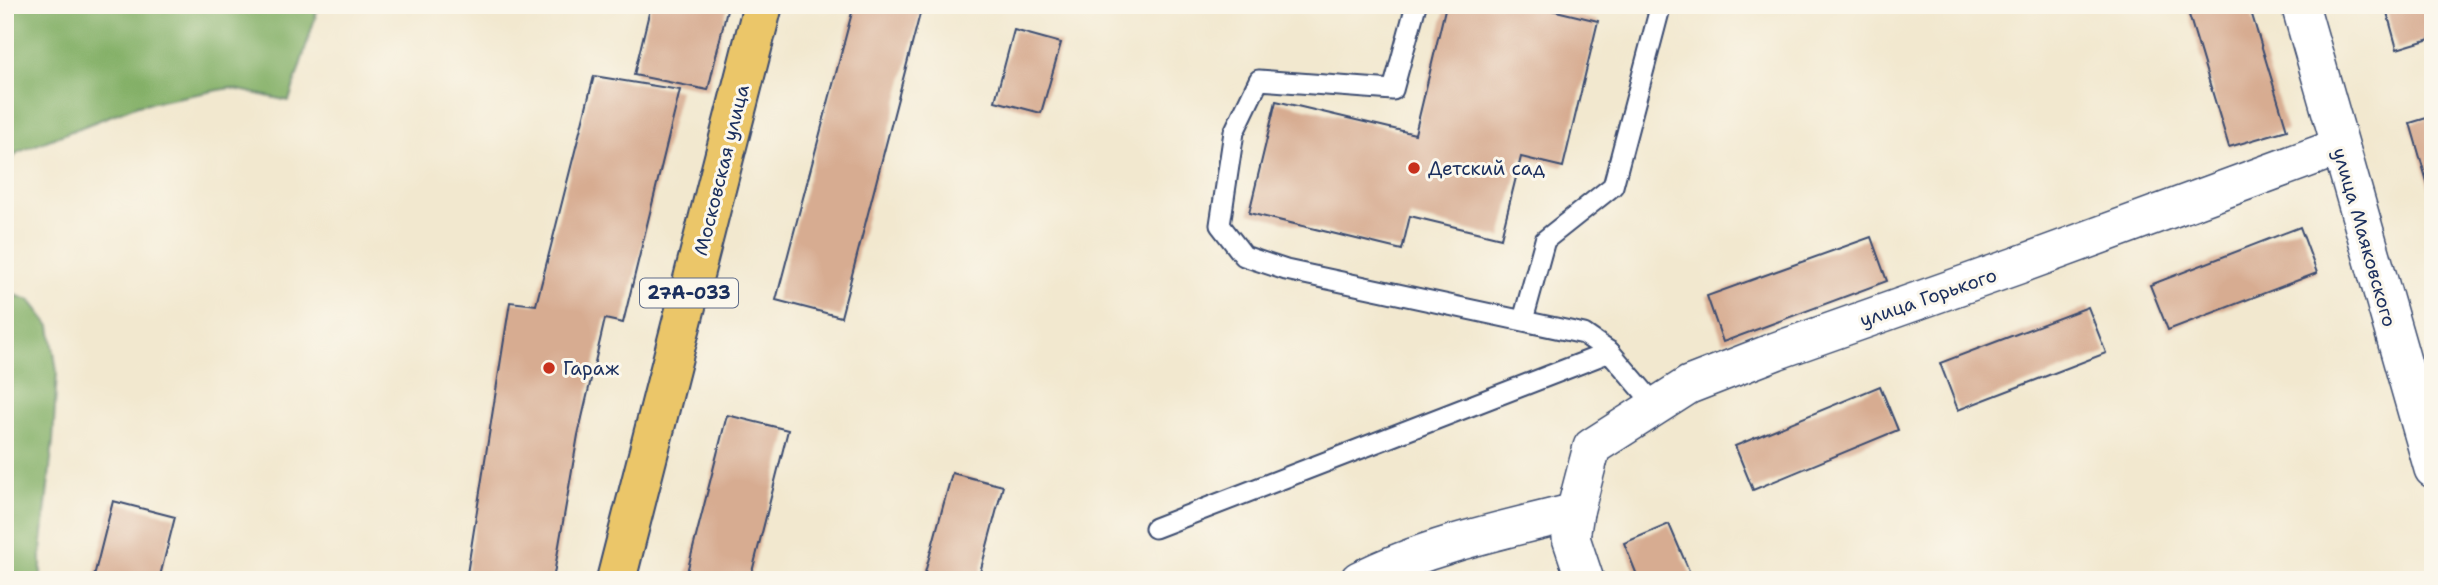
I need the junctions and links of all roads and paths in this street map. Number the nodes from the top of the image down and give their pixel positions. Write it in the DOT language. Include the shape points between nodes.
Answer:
graph roads {
  1 [pos="763,5"];
  2 [pos="1416,5"];
  3 [pos="1654,5"];
  4 [pos="2300,5"];
  5 [pos="2339,147"];
  6 [pos="1523,320"];
  7 [pos="1610,352"];
  8 [pos="1656,405"];
  9 [pos="2433,469"];
  10 [pos="1575,512"];
  11 [pos="1155,528"];
  12 [pos="616,580"];
  13 [pos="1359,580"];
  14 [pos="1585,580"];
  1 -- 12 [label="main road, Московская улица / 27А-033"];
  2 -- 6 [label="lane" via="1393,90 1259,80 1234,132 1220,225 1244,256 1286,270"];
  3 -- 6 [label="lane" via="1658,12 1614,187 1545,240"];
  4 -- 5 [label="street, улица Маяковского"];
  5 -- 8 [label="street, улица Горького" via="1776,351 1689,385"];
  5 -- 9 [label="street, улица Маяковского"];
  6 -- 7 [label="lane" via="1584,334"];
  7 -- 8 [label="lane"];
  7 -- 11 [label="lane"];
  8 -- 10 [label="street, улица Горького" via="1592,447"];
  10 -- 13 [label="street" via="1478,536"];
  10 -- 14 [label="street, улица Горького" via="1571,538"];
}
